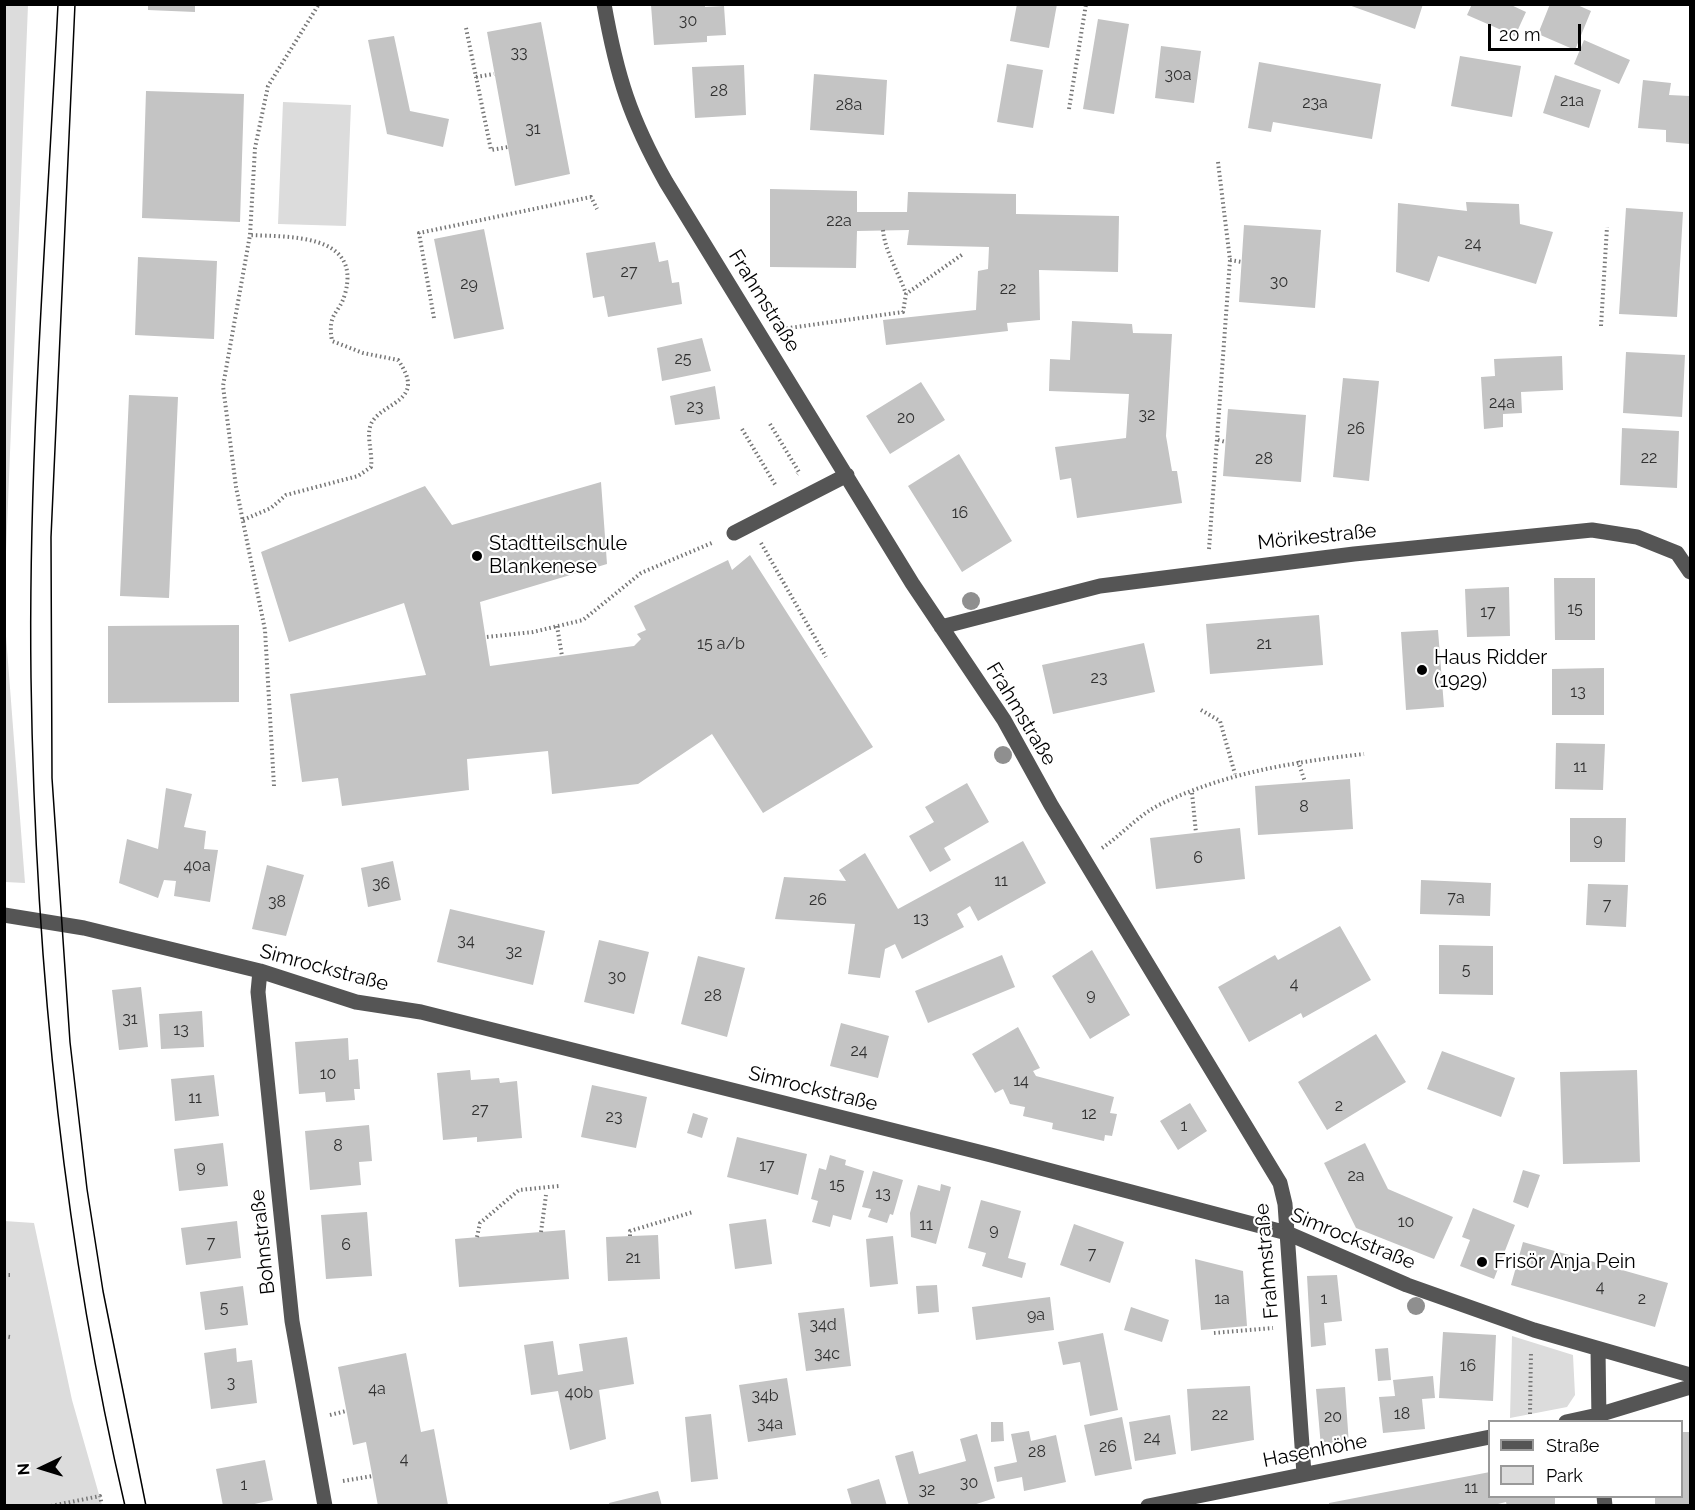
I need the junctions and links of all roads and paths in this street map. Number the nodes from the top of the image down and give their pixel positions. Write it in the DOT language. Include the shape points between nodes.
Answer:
graph roads {
  1 [pos="319,4"];
  2 [pos="604,4"];
  3 [pos="1086,4"];
  4 [pos="466,28"];
  5 [pos="494,74"];
  6 [pos="476,77"];
  7 [pos="1069,109"];
  8 [pos="508,147"];
  9 [pos="1218,162"];
  10 [pos="597,209"];
  11 [pos="1607,227"];
  12 [pos="883,230"];
  13 [pos="250,235"];
  14 [pos="963,254"];
  15 [pos="1230,260"];
  16 [pos="1242,262"];
  17 [pos="906,294"];
  18 [pos="434,318"];
  19 [pos="1601,326"];
  20 [pos="779,330"];
  21 [pos="770,424"];
  22 [pos="742,429"];
  23 [pos="1218,440"];
  24 [pos="1226,442"];
  25 [pos="847,475"];
  26 [pos="791,477"];
  27 [pos="783,481"];
  28 [pos="775,485"];
  29 [pos="789,507"];
  30 [pos="243,520"];
  31 [pos="750,525"];
  32 [pos="734,533"];
  33 [pos="1208,571"];
  34 [pos="1690,572"];
  35 [pos="557,626"];
  36 [pos="941,627"];
  37 [pos="487,637"];
  38 [pos="562,656"];
  39 [pos="826,657"];
  40 [pos="1201,710"];
  41 [pos="1364,754"];
  42 [pos="1298,761"];
  43 [pos="1235,774"];
  44 [pos="1305,782"];
  45 [pos="274,786"];
  46 [pos="1192,793"];
  47 [pos="1196,833"];
  48 [pos="1099,850"];
  49 [pos="4,915"];
  50 [pos="260,971"];
  51 [pos="559,1186"];
  52 [pos="546,1195"];
  53 [pos="693,1212"];
  54 [pos="541,1232"];
  55 [pos="1287,1233"];
  56 [pos="630,1236"];
  57 [pos="477,1237"];
  58 [pos="4,1275"];
  59 [pos="10,1275"];
  60 [pos="1279,1328"];
  61 [pos="1214,1333"];
  62 [pos="1531,1342"];
  63 [pos="1598,1349"];
  64 [pos="1690,1375"];
  65 [pos="1690,1387"];
  66 [pos="346,1411"];
  67 [pos="1530,1414"];
  68 [pos="326,1415"];
  69 [pos="1599,1418"];
  70 [pos="1582,1420"];
  71 [pos="1488,1437"];
  72 [pos="1304,1474"];
  73 [pos="373,1476"];
  74 [pos="339,1482"];
  75 [pos="51,1506"];
  76 [pos="102,1506"];
  77 [pos="325,1506"];
  78 [pos="1148,1506"];
  1 -- 13 [label="path" via="268,86 255,148"];
  2 -- 25 [label="street, Frahmstraße" via="619,81 643,142"];
  3 -- 7 [label="path"];
  4 -- 6 [label="path"];
  5 -- 6 [label="path"];
  6 -- 8 [label="path" via="491,150"];
  9 -- 15 [label="path"];
  10 -- 18 [label="path" via="591,197 418,233"];
  11 -- 19 [label="path"];
  12 -- 17 [label="path" via="884,244"];
  13 -- 30 [label="path" via="224,387"];
  13 -- 30 [label="path" via="309,239 329,246 344,259 345,296 329,326 332,341 398,360 406,372 407,389 397,404 372,422 368,434 373,453 371,467 358,476 286,495 271,508"];
  14 -- 17 [label="path"];
  15 -- 16 [label="path"];
  15 -- 23 [label="path"];
  17 -- 20 [label="path" via="903,312"];
  21 -- 26 [label="path" via="799,472"];
  22 -- 28 [label="path"];
  23 -- 24 [label="path"];
  23 -- 33 [label="path"];
  25 -- 29 [label="street"];
  25 -- 36 [label="street, Frahmstraße"];
  27 -- 28 [label="path"];
  28 -- 29 [label="path"];
  29 -- 31 [label="street"];
  30 -- 45 [label="path" via="265,630"];
  31 -- 32 [label="street"];
  31 -- 39 [label="path"];
  32 -- 35 [label="path" via="641,573 582,620"];
  33 -- 34 [label="street, Mörikestraße" via="1592,530 1637,537 1677,553"];
  33 -- 36 [label="street, Mörikestraße" via="1100,586"];
  35 -- 37 [label="path"];
  35 -- 38 [label="path"];
  36 -- 55 [label="street, Frahmstraße" via="1004,720 1051,805 1280,1183"];
  40 -- 43 [label="path" via="1220,721"];
  41 -- 42 [label="path"];
  42 -- 43 [label="path"];
  42 -- 44 [label="path"];
  43 -- 46 [label="path"];
  46 -- 47 [label="path"];
  46 -- 48 [label="path" via="1161,804 1136,819"];
  49 -- 50 [label="street, Simrockstraße" via="84,928"];
  50 -- 55 [label="street, Simrockstraße" via="341,998 421,1012"];
  50 -- 77 [label="street, Bohnstraße" via="258,992 291,1310"];
  51 -- 57 [label="path" via="519,1190 480,1223"];
  52 -- 54 [label="path"];
  53 -- 56 [label="path" via="630,1231"];
  55 -- 63 [label="street, Simrockstraße" via="1407,1285"];
  55 -- 72 [label="street, Frahmstraße"];
  58 -- 59 [label="path"];
  60 -- 61 [label="path"];
  62 -- 67 [label="path"];
  63 -- 64 [label="street, Simrockstraße"];
  63 -- 69 [label="street"];
  65 -- 69 [label="street"];
  66 -- 68 [label="path"];
  69 -- 70 [label="street"];
  71 -- 72 [label="street, Hasenhöhe"];
  72 -- 78 [label="street, Hasenhöhe"];
  73 -- 74 [label="path"];
  75 -- 76 [label="path" via="100,1496"];
}
